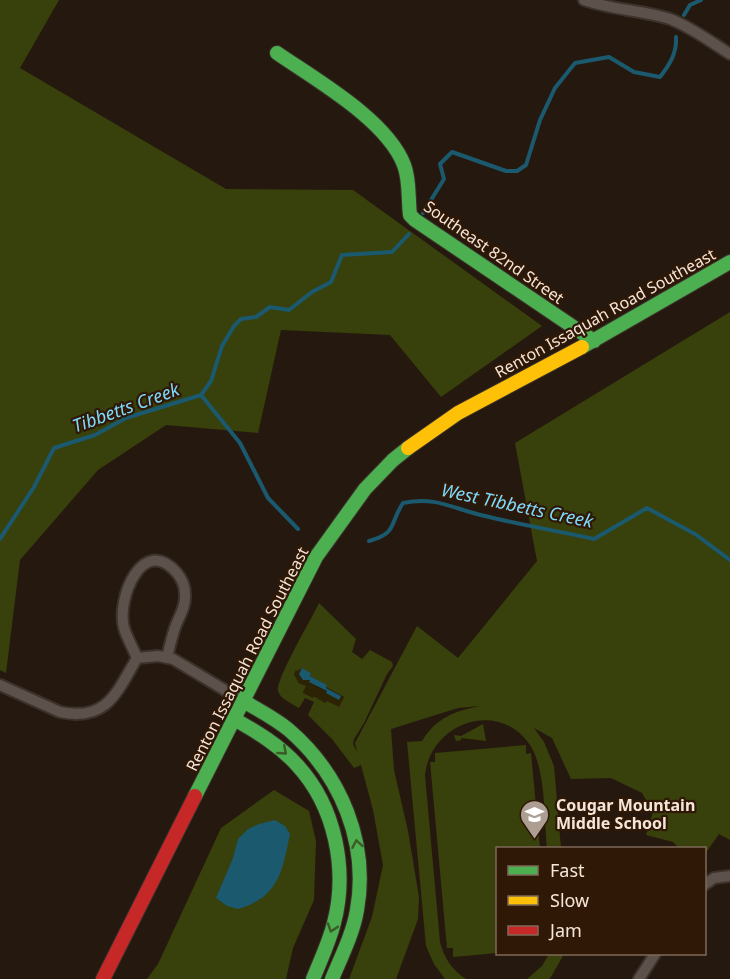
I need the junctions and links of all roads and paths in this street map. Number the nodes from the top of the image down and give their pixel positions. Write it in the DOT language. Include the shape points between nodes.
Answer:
graph roads {
  1 [pos="584,0"];
  2 [pos="277,53"];
  3 [pos="730,54"];
  4 [pos="730,262"];
  5 [pos="594,341"];
  6 [pos="167,657"];
  7 [pos="137,658"];
  8 [pos="0,685"];
  9 [pos="243,701"];
  10 [pos="234,719"];
  11 [pos="730,876"];
  12 [pos="709,882"];
  13 [pos="654,955"];
  14 [pos="103,979"];
  15 [pos="312,979"];
  16 [pos="332,979"];
  17 [pos="639,979"];
  1 -- 3 [label="street" via="670,19"];
  2 -- 5 [label="street, Southeast 82nd Street" via="370,120 394,146 404,165 410,215"];
  4 -- 5 [label="street, Renton Issaquah Road Southeast"];
  5 -- 9 [label="street, Renton Issaquah Road Southeast" via="458,412 393,460 365,489 316,557"];
  6 -- 7 [label="street"];
  6 -- 7 [label="street" via="184,604 184,584 172,568 155,561 137,569 123,610 124,629"];
  6 -- 9 [label="street"];
  7 -- 8 [label="street" via="118,693 92,713 60,712"];
  9 -- 10 [label="street, Renton Issaquah Road Southeast"];
  16 -- 9 [label="street, one-way" via="351,929 359,893 360,865 352,822 338,790 315,756 287,729"];
  10 -- 14 [label="street, Renton Issaquah Road Southeast"];
  10 -- 15 [label="street, one-way" via="272,742 296,764 322,800 332,826 339,861 339,895 331,931"];
  11 -- 12 [label="street"];
  13 -- 17 [label="street"];
}
